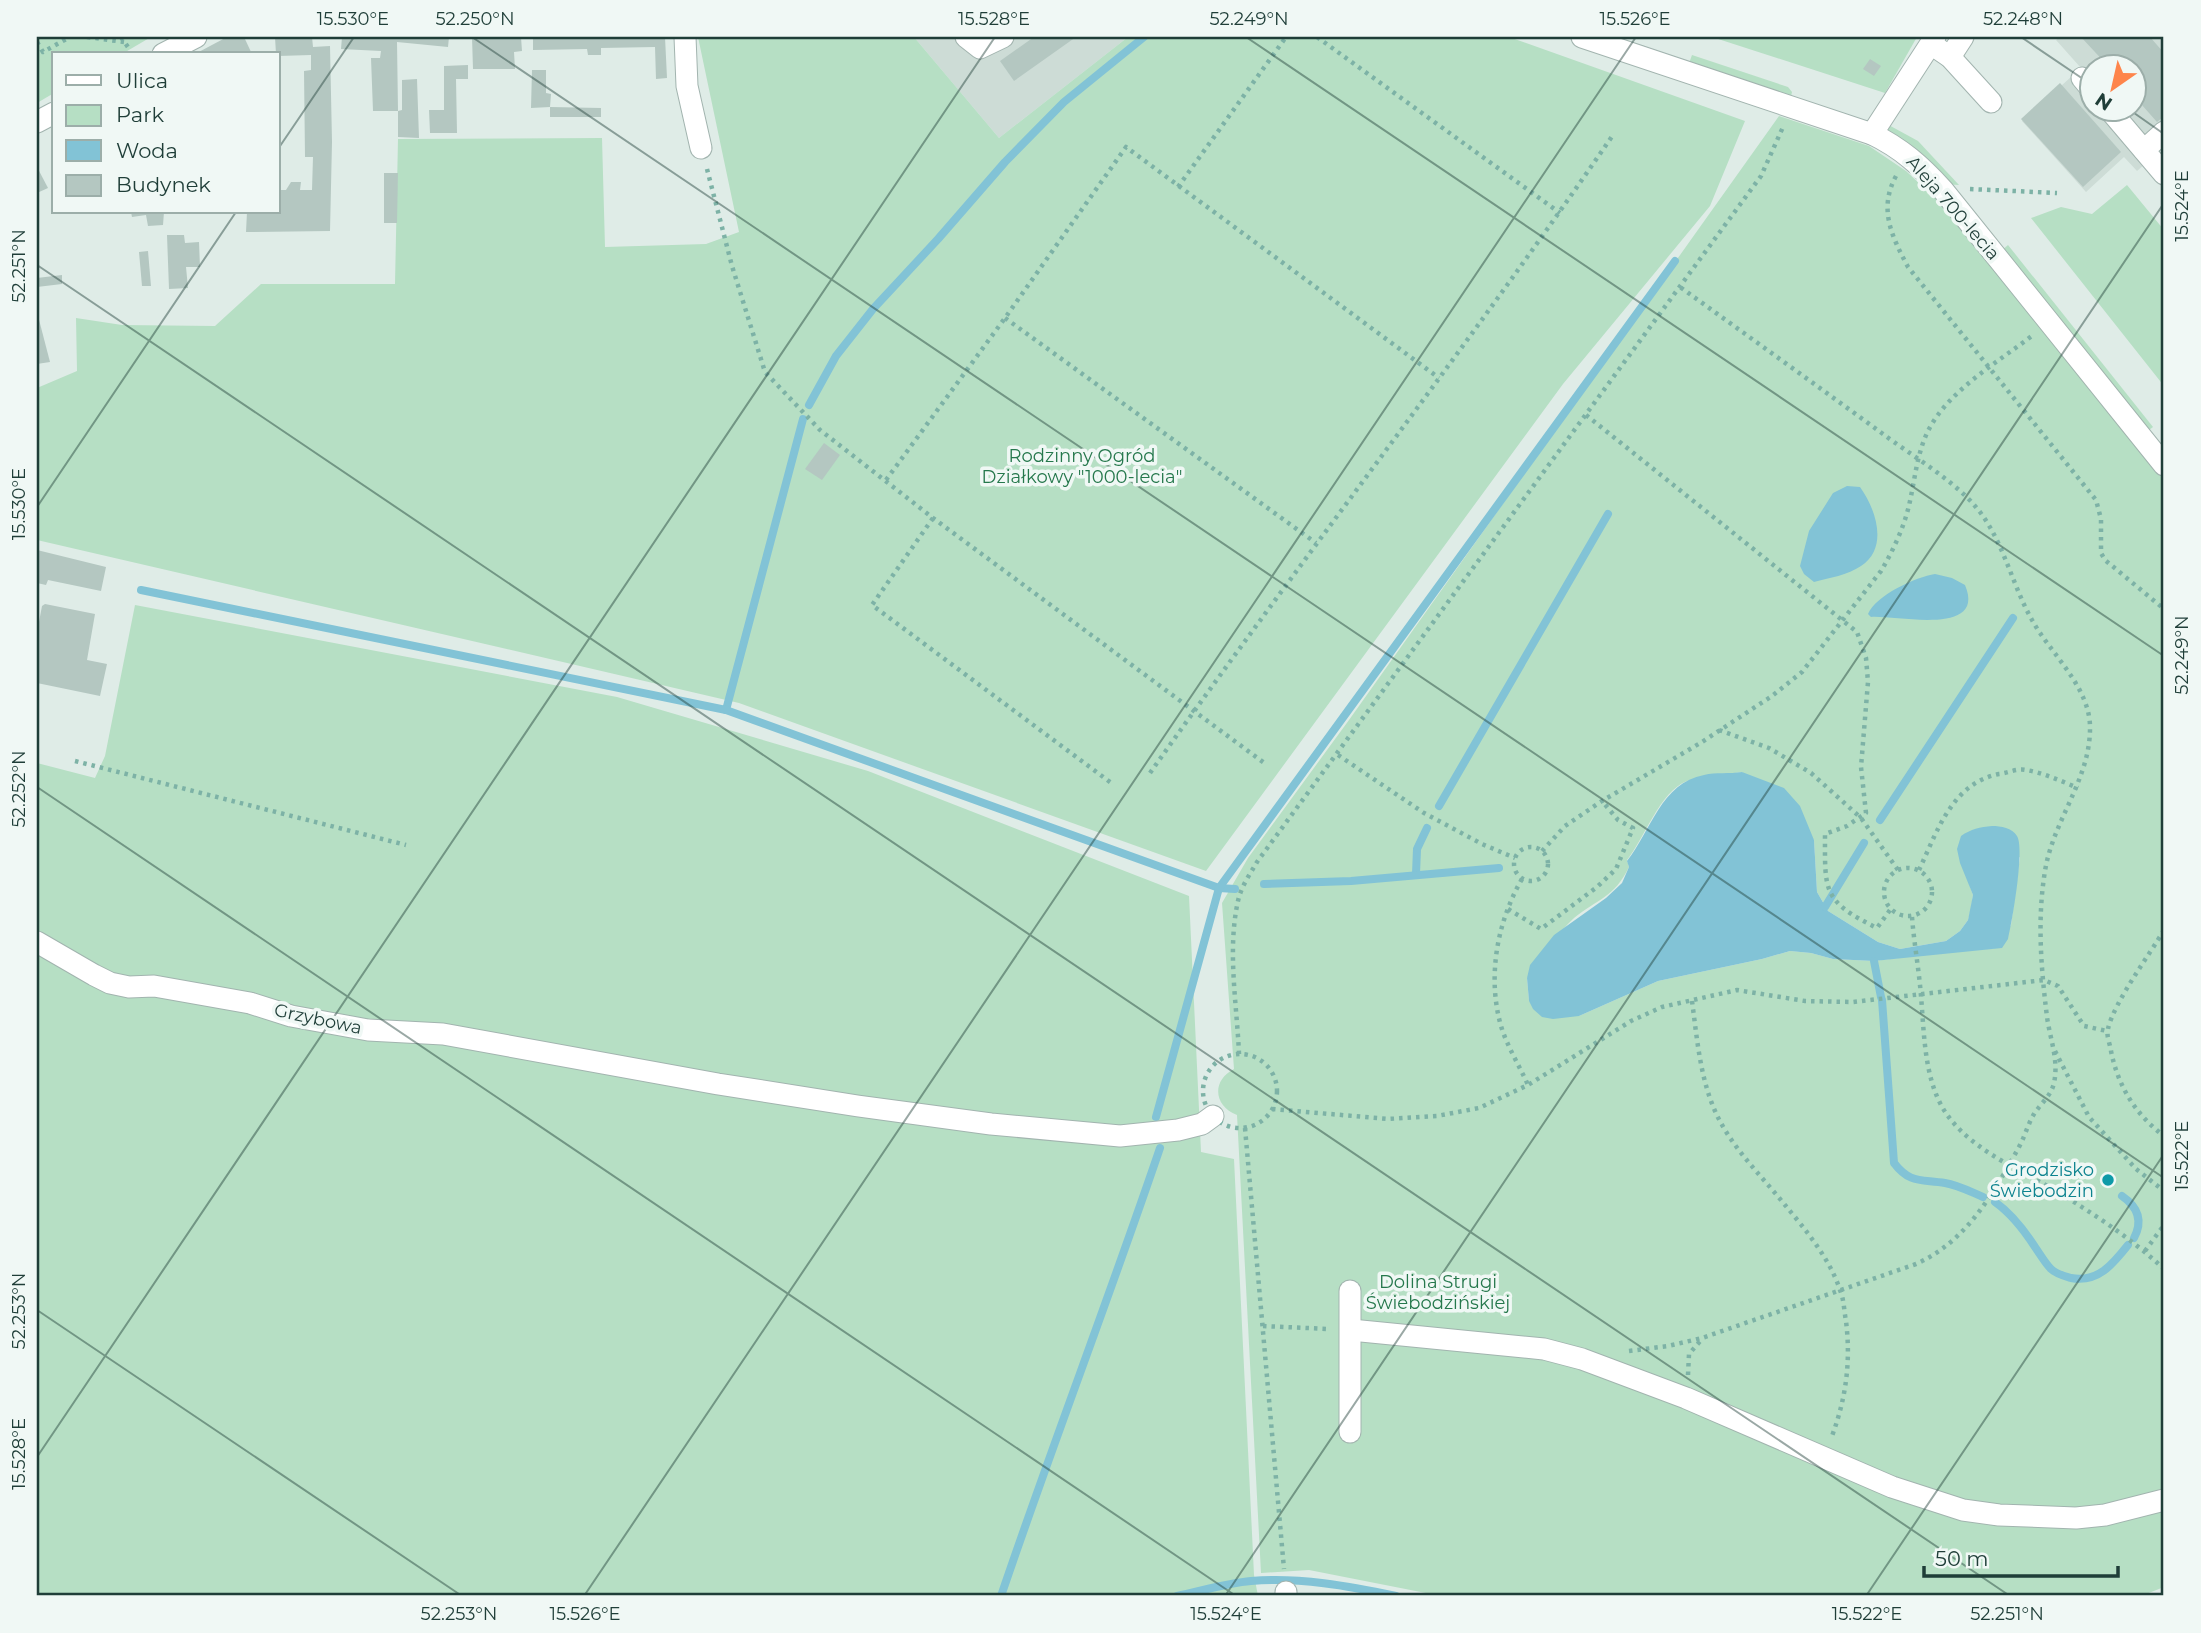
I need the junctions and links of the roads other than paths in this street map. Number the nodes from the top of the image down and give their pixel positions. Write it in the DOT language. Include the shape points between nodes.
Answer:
graph roads {
  1 [pos="196,37"];
  2 [pos="685,37"];
  3 [pos="966,37"];
  4 [pos="1003,37"];
  5 [pos="1582,37"];
  6 [pos="1963,37"];
  7 [pos="1929,46"];
  8 [pos="167,52"];
  9 [pos="1950,57"];
  10 [pos="1991,103"];
  11 [pos="2120,122"];
  12 [pos="2164,132"];
  13 [pos="1872,134"];
  14 [pos="701,148"];
  15 [pos="2144,150"];
  16 [pos="2164,174"];
  17 [pos="2164,465"];
  18 [pos="37,942"];
  19 [pos="1213,1116"];
  20 [pos="1350,1291"];
  21 [pos="1352,1330"];
  22 [pos="1350,1432"];
  23 [pos="2164,1500"];
  1 -- 8 [label="street"];
  2 -- 14 [label="street" via="687,86"];
  3 -- 4 [label="street" via="980,48"];
  5 -- 13 [label="street, Aleja 700-lecia"];
  6 -- 9 [label="street"];
  7 -- 9 [label="street"];
  7 -- 13 [label="street"];
  9 -- 10 [label="street"];
  11 -- 15 [label="street"];
  12 -- 15 [label="street"];
  13 -- 17 [label="street, Aleja 700-lecia" via="1911,157 1943,190"];
  15 -- 16 [label="street"];
  18 -- 19 [label="street, Grzybowa" via="110,983 129,987 154,986 368,1030 443,1034 858,1106 1119,1136 1178,1130"];
  20 -- 21 [label="street"];
  21 -- 22 [label="street"];
  21 -- 23 [label="street" via="1544,1349 1582,1359 1963,1510 2076,1518"];
}
